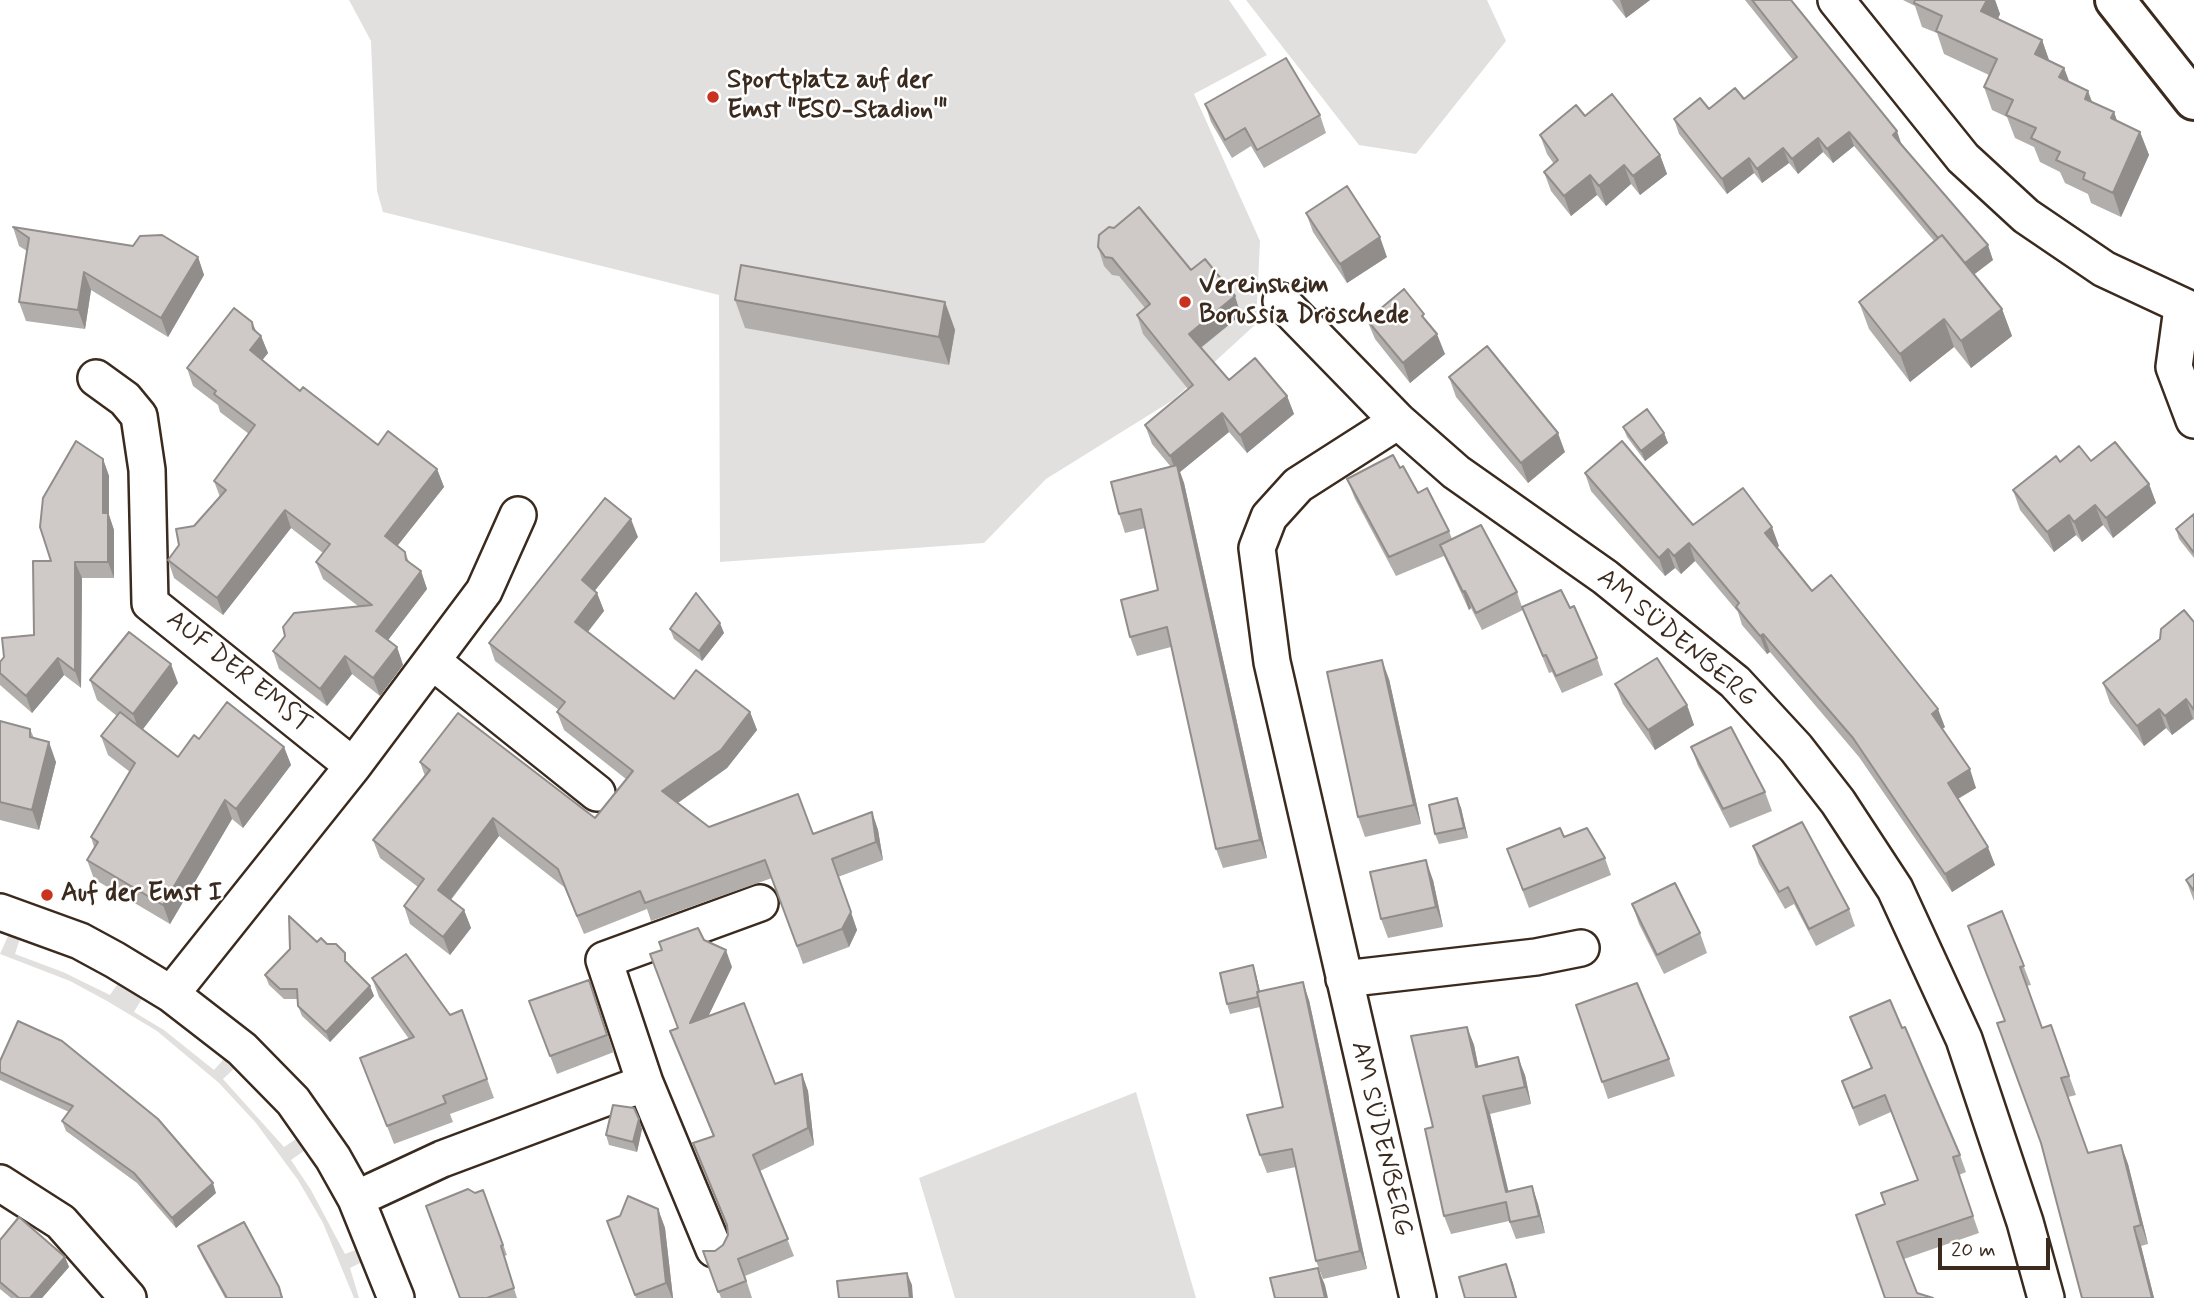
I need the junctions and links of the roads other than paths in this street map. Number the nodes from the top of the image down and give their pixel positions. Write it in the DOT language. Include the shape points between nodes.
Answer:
graph roads {
  1 [pos="1836,0"];
  2 [pos="2115,0"];
  3 [pos="2194,100"];
  4 [pos="1281,301"];
  5 [pos="2188,309"];
  6 [pos="96,378"];
  7 [pos="1398,421"];
  8 [pos="2194,421"];
  9 [pos="518,515"];
  10 [pos="432,661"];
  11 [pos="353,766"];
  12 [pos="597,793"];
  13 [pos="760,903"];
  14 [pos="0,912"];
  15 [pos="1581,947"];
  16 [pos="1344,979"];
  17 [pos="171,994"];
  18 [pos="645,1083"];
  19 [pos="0,1183"];
  20 [pos="356,1199"];
  21 [pos="714,1250"];
  22 [pos="128,1298"];
  23 [pos="396,1298"];
  24 [pos="1418,1298"];
  25 [pos="2046,1298"];
  1 -- 5 [label="street" via="1963,158 2026,216 2104,270"];
  2 -- 3 [label="street"];
  4 -- 7 [label="street, AM SÜDENBERG"];
  5 -- 8 [label="street" via="2174,367"];
  6 -- 11 [label="street, AUF DER EMST" via="139,416 147,470 150,603"];
  7 -- 16 [label="street, AM SÜDENBERG" via="1298,485 1269,517 1257,548 1272,662"];
  7 -- 25 [label="street, AM SÜDENBERG" via="1456,472 1605,577 1735,682 1838,802 1895,889 1964,1039"];
  9 -- 10 [label="street" via="484,591"];
  10 -- 11 [label="street"];
  10 -- 12 [label="street"];
  11 -- 17 [label="street"];
  13 -- 18 [label="street" via="604,960"];
  14 -- 17 [label="street" via="79,941"];
  15 -- 16 [label="street" via="1536,957"];
  16 -- 24 [label="street, AM SÜDENBERG"];
  17 -- 20 [label="street" via="242,1049 293,1101"];
  18 -- 20 [label="street" via="442,1159"];
  18 -- 21 [label="street"];
  19 -- 22 [label="street" via="61,1222"];
  20 -- 23 [label="street"];
}
